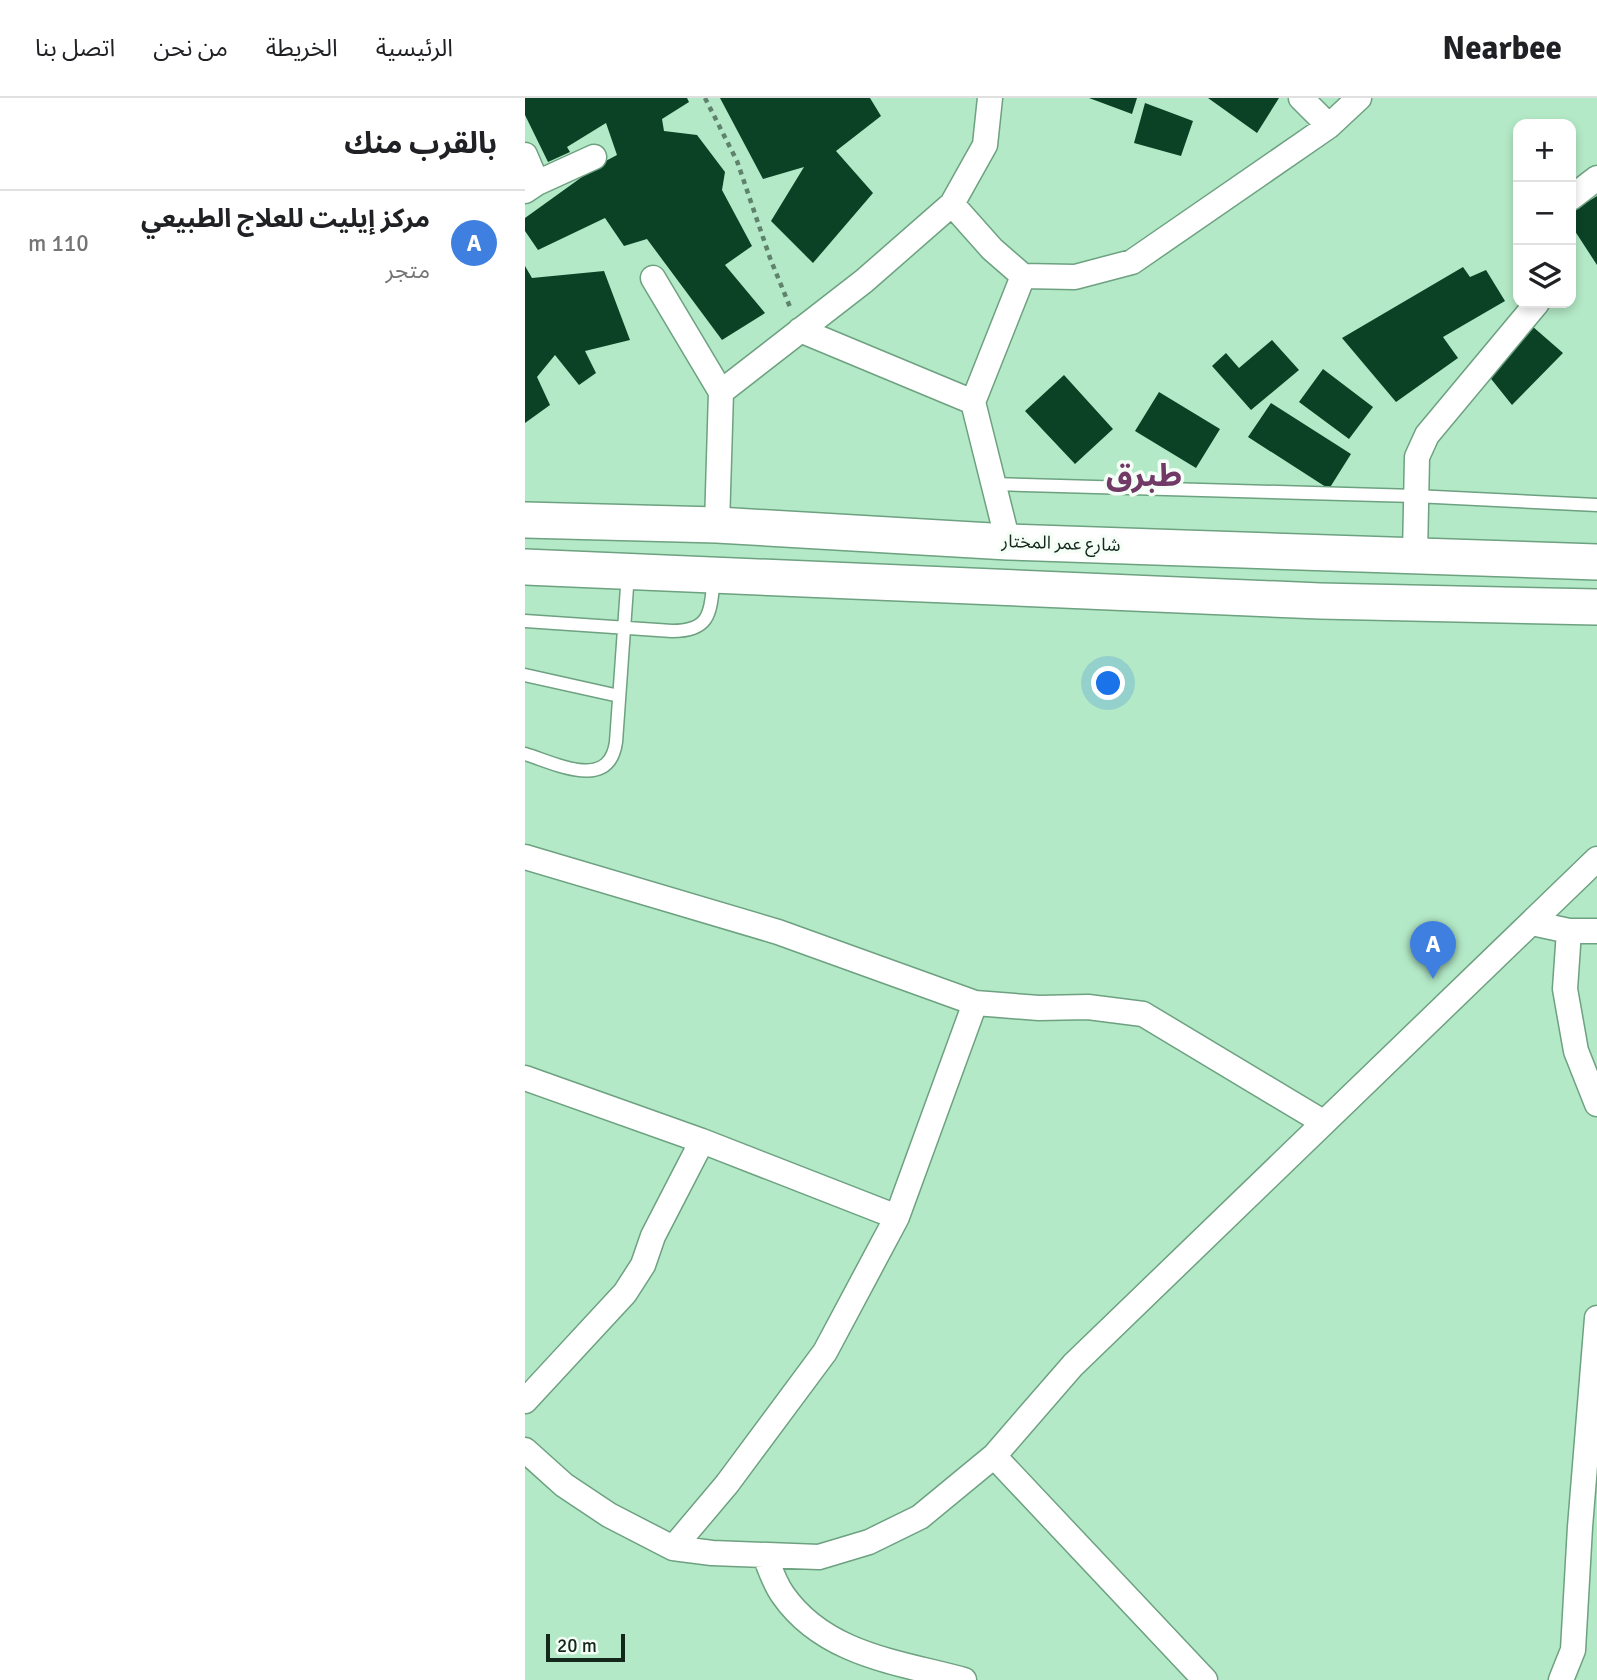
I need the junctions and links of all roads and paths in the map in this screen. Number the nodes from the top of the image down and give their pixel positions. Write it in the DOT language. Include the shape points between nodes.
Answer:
graph roads {
  1 [pos="705,98"];
  2 [pos="989,98"];
  3 [pos="1301,98"];
  4 [pos="1359,98"];
  5 [pos="1329,126"];
  6 [pos="525,155"];
  7 [pos="594,157"];
  8 [pos="1597,178"];
  9 [pos="531,187"];
  10 [pos="1576,194"];
  11 [pos="952,204"];
  12 [pos="1023,276"];
  13 [pos="653,278"];
  14 [pos="1533,308"];
  15 [pos="800,330"];
  16 [pos="721,392"];
  17 [pos="973,402"];
  18 [pos="993,484"];
  19 [pos="1415,496"];
  20 [pos="1597,505"];
  21 [pos="525,520"];
  22 [pos="717,525"];
  23 [pos="1008,541"];
  24 [pos="1323,552"];
  25 [pos="1415,555"];
  26 [pos="1597,562"];
  27 [pos="525,567"];
  28 [pos="628,570"];
  29 [pos="715,574"];
  30 [pos="1320,601"];
  31 [pos="1597,607"];
  32 [pos="525,621"];
  33 [pos="625,628"];
  34 [pos="525,675"];
  35 [pos="619,696"];
  36 [pos="525,754"];
  37 [pos="525,857"];
  38 [pos="1597,859"];
  39 [pos="1532,923"];
  40 [pos="1569,931"];
  41 [pos="1597,931"];
  42 [pos="975,1003"];
  43 [pos="525,1078"];
  44 [pos="1597,1104"];
  45 [pos="1323,1122"];
  46 [pos="702,1141"];
  47 [pos="897,1217"];
  48 [pos="1597,1318"];
  49 [pos="525,1401"];
  50 [pos="525,1450"];
  51 [pos="994,1456"];
  52 [pos="673,1548"];
  53 [pos="765,1556"];
  54 [pos="964,1680"];
  55 [pos="1205,1680"];
  56 [pos="1561,1680"];
  1 -- 15 [label="path" via="737,161"];
  2 -- 11 [label="street" via="985,145"];
  3 -- 5 [label="street"];
  4 -- 5 [label="street"];
  5 -- 12 [label="street" via="1132,262 1075,277"];
  6 -- 9 [label="street"];
  7 -- 9 [label="street"];
  8 -- 10 [label="street"];
  11 -- 12 [label="street" via="992,250"];
  11 -- 15 [label="street" via="865,281"];
  12 -- 17 [label="street"];
  13 -- 16 [label="street"];
  14 -- 19 [label="street" via="1427,435 1416,457"];
  15 -- 16 [label="street"];
  15 -- 17 [label="street"];
  16 -- 22 [label="street"];
  17 -- 18 [label="street"];
  18 -- 19 [label="lane"];
  18 -- 23 [label="street"];
  19 -- 20 [label="lane"];
  19 -- 25 [label="street"];
  21 -- 22 [label="street, شارع عمر المختار"];
  22 -- 23 [label="street, شارع عمر المختار"];
  23 -- 24 [label="street, شارع عمر المختار"];
  24 -- 25 [label="street, شارع عمر المختار"];
  24 -- 30 [label="street"];
  25 -- 26 [label="street, شارع عمر المختار"];
  27 -- 28 [label="street"];
  28 -- 29 [label="street"];
  28 -- 33 [label="lane"];
  29 -- 30 [label="street"];
  29 -- 33 [label="lane" via="709,615 698,627 683,631"];
  30 -- 31 [label="street"];
  32 -- 33 [label="lane"];
  33 -- 35 [label="lane"];
  34 -- 35 [label="lane"];
  35 -- 36 [label="lane" via="614,752 602,768 582,771"];
  37 -- 42 [label="street" via="778,932"];
  38 -- 39 [label="street"];
  39 -- 40 [label="street"];
  39 -- 45 [label="street"];
  40 -- 41 [label="street"];
  40 -- 44 [label="street" via="1565,989 1576,1051"];
  42 -- 45 [label="street" via="1143,1014"];
  42 -- 47 [label="street"];
  43 -- 46 [label="street"];
  45 -- 51 [label="street" via="1073,1365"];
  46 -- 47 [label="street"];
  46 -- 49 [label="street" via="625,1293"];
  47 -- 52 [label="street" via="825,1352"];
  48 -- 56 [label="street" via="1573,1650"];
  50 -- 52 [label="street" via="564,1485 609,1515"];
  51 -- 53 [label="street" via="920,1517 869,1542 819,1557"];
  51 -- 55 [label="street"];
  52 -- 53 [label="street"];
  53 -- 54 [label="street" via="781,1594 802,1619 834,1641 880,1660"];
}
